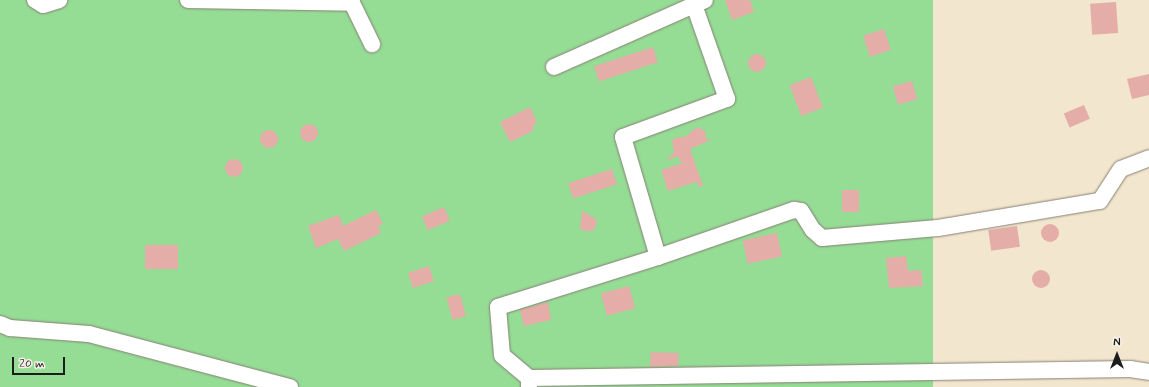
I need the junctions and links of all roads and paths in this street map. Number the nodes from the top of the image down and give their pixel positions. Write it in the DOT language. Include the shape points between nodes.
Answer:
graph roads {
  1 [pos="35,0"];
  2 [pos="59,0"];
  3 [pos="188,0"];
  4 [pos="700,3"];
  5 [pos="372,44"];
  6 [pos="554,66"];
  7 [pos="1149,158"];
  8 [pos="658,257"];
  9 [pos="0,324"];
  10 [pos="1149,372"];
  11 [pos="529,383"];
  12 [pos="290,387"];
  1 -- 2 [label="street" via="43,5"];
  3 -- 5 [label="street" via="352,3"];
  4 -- 6 [label="street"];
  4 -- 8 [label="street" via="727,99 623,137"];
  7 -- 8 [label="street" via="1121,169 1100,201 938,228 822,238 813,230 801,210 794,210"];
  8 -- 11 [label="street" via="498,307 502,355"];
  9 -- 12 [label="street" via="10,328 89,334 254,375"];
  10 -- 11 [label="street" via="1130,369"];
}
